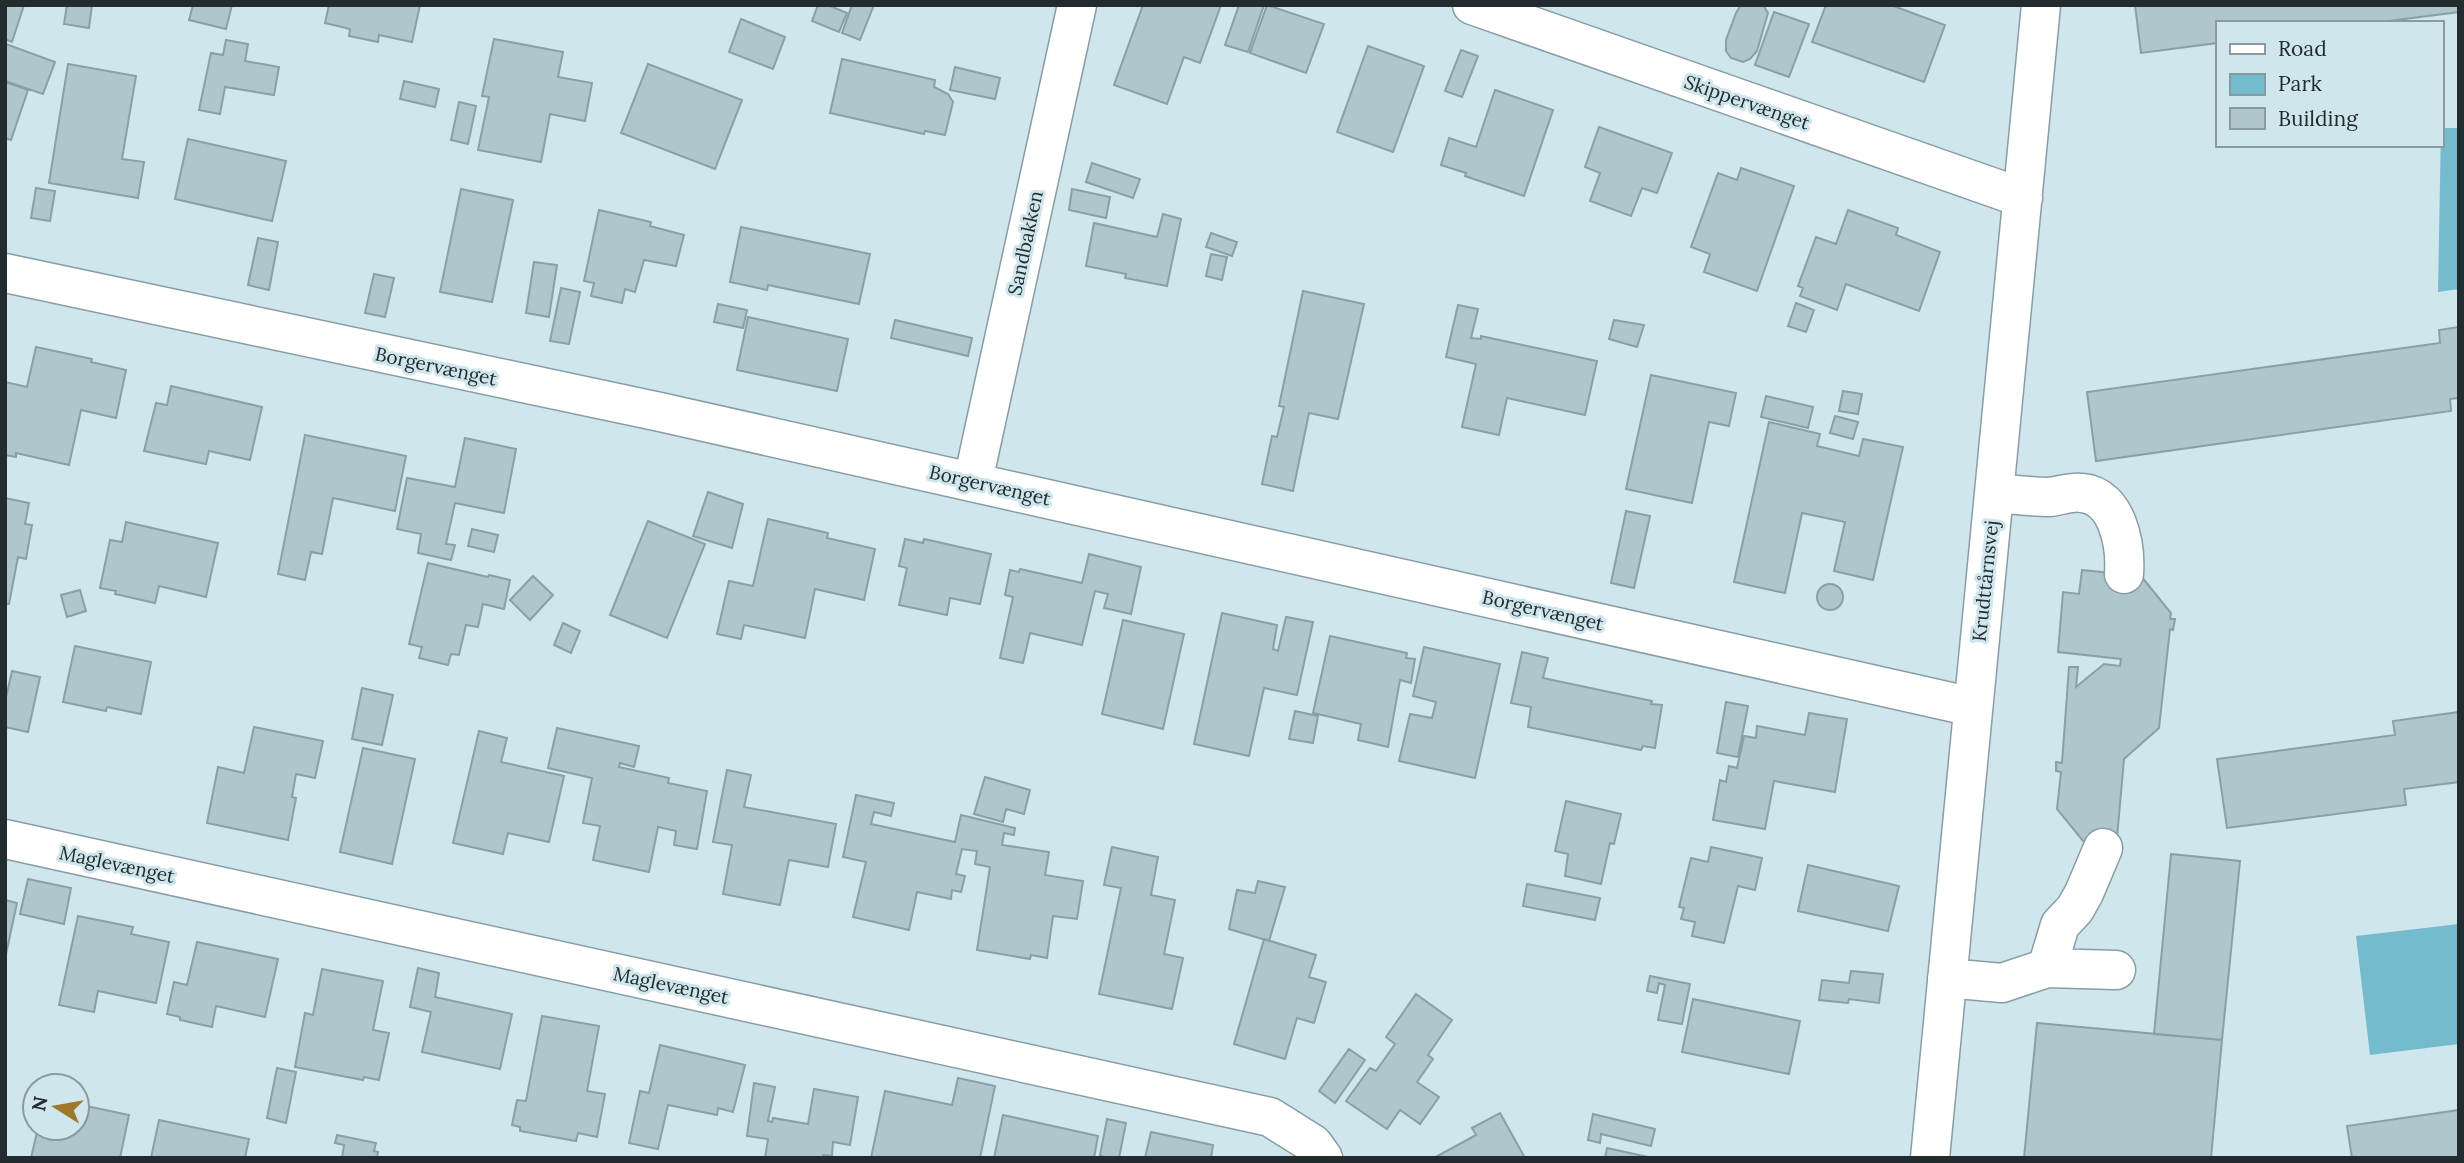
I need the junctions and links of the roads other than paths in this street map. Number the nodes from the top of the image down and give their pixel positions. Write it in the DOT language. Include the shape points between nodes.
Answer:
graph roads {
  1 [pos="1077,5"];
  2 [pos="1472,5"];
  3 [pos="2041,5"];
  4 [pos="2023,198"];
  5 [pos="5,273"];
  6 [pos="973,481"];
  7 [pos="1994,493"];
  8 [pos="2124,574"];
  9 [pos="1973,707"];
  10 [pos="5,839"];
  11 [pos="2103,848"];
  12 [pos="2047,968"];
  13 [pos="2116,970"];
  14 [pos="1947,978"];
  15 [pos="1323,1158"];
  16 [pos="1930,1158"];
  1 -- 6 [label="street, Sandbakken"];
  2 -- 4 [label="street, Skippervænget"];
  3 -- 4 [label="street, Krudttårnsvej"];
  4 -- 7 [label="street, Krudttårnsvej"];
  5 -- 6 [label="street, Borgervænget"];
  6 -- 9 [label="street, Borgervænget"];
  7 -- 8 [label="street" via="2048,497 2083,492 2098,499 2122,533"];
  7 -- 9 [label="street, Krudttårnsvej"];
  9 -- 14 [label="street, Krudttårnsvej"];
  10 -- 15 [label="street, Maglevænget" via="1270,1117 1313,1144"];
  11 -- 12 [label="street" via="2084,893 2060,925"];
  12 -- 13 [label="street"];
  12 -- 14 [label="street" via="2002,983"];
  14 -- 16 [label="street, Krudttårnsvej"];
}
